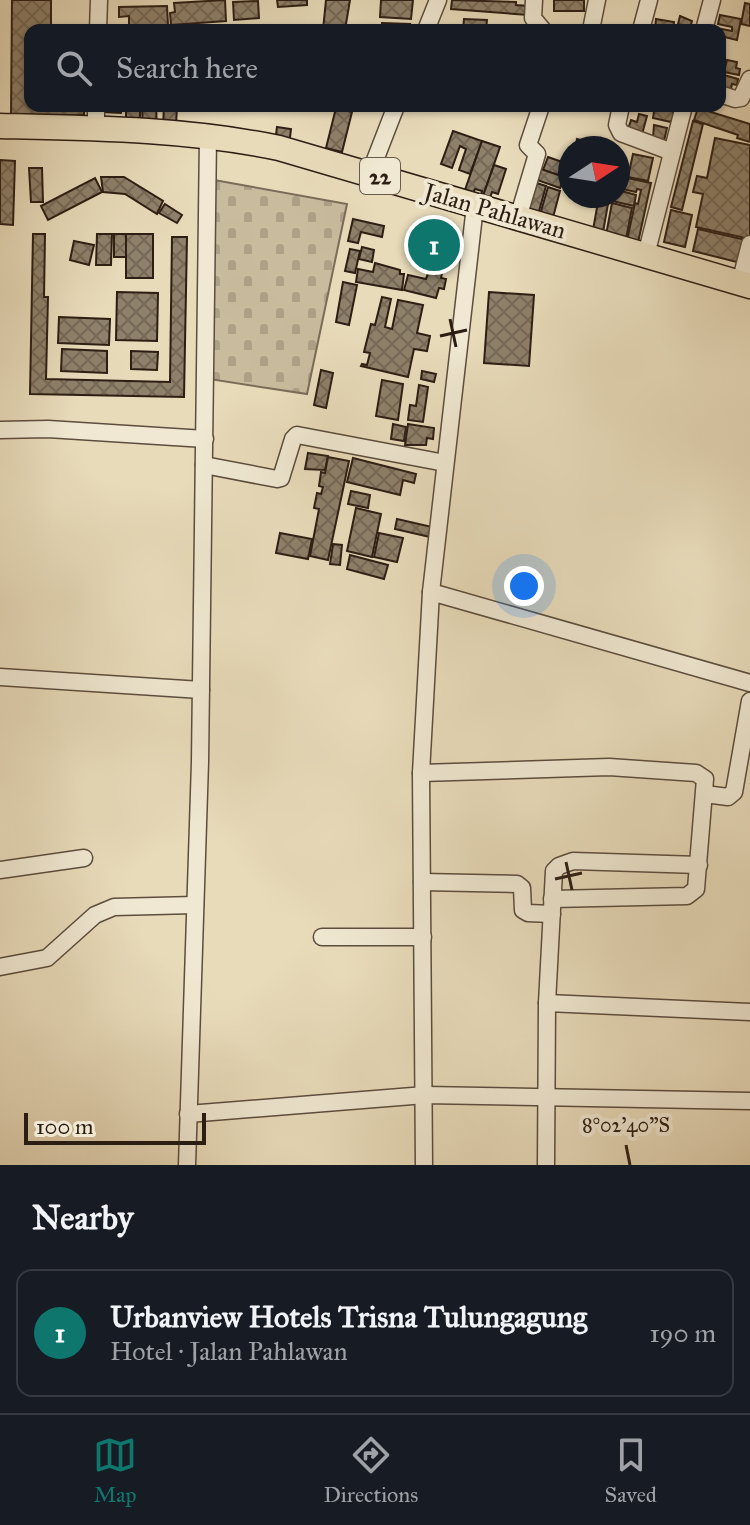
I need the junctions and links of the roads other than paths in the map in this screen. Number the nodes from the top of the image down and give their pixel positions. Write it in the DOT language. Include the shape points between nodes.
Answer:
graph roads {
  1 [pos="99,0"];
  2 [pos="438,0"];
  3 [pos="534,0"];
  4 [pos="597,0"];
  5 [pos="649,0"];
  6 [pos="712,0"];
  7 [pos="98,24"];
  8 [pos="428,24"];
  9 [pos="538,24"];
  10 [pos="592,24"];
  11 [pos="643,24"];
  12 [pos="706,24"];
  13 [pos="750,79"];
  14 [pos="726,96"];
  15 [pos="394,112"];
  16 [pos="539,112"];
  17 [pos="620,112"];
  18 [pos="682,112"];
  19 [pos="96,117"];
  20 [pos="0,126"];
  21 [pos="208,136"];
  22 [pos="672,152"];
  23 [pos="370,173"];
  24 [pos="475,206"];
  25 [pos="518,218"];
  26 [pos="750,244"];
  27 [pos="646,255"];
  28 [pos="745,284"];
  29 [pos="0,430"];
  30 [pos="205,439"];
  31 [pos="445,463"];
  32 [pos="204,465"];
  33 [pos="431,592"];
  34 [pos="0,677"];
  35 [pos="750,683"];
  36 [pos="201,690"];
  37 [pos="750,701"];
  38 [pos="421,773"];
  39 [pos="705,794"];
  40 [pos="84,858"];
  41 [pos="699,865"];
  42 [pos="0,870"];
  43 [pos="422,882"];
  44 [pos="195,905"];
  45 [pos="552,906"];
  46 [pos="322,937"];
  47 [pos="423,937"];
  48 [pos="0,967"];
  49 [pos="547,1003"];
  50 [pos="750,1012"];
  51 [pos="425,1095"];
  52 [pos="547,1097"];
  53 [pos="750,1101"];
  54 [pos="188,1114"];
  55 [pos="187,1165"];
  56 [pos="424,1165"];
  57 [pos="546,1165"];
  1 -- 7 [label="street"];
  2 -- 8 [label="street"];
  3 -- 9 [label="street"];
  4 -- 10 [label="street"];
  5 -- 11 [label="street"];
  6 -- 12 [label="street"];
  13 -- 14 [label="street" via="739,99"];
  15 -- 23 [label="street"];
  16 -- 25 [label="street" via="528,145 537,153"];
  17 -- 22 [label="street" via="621,133"];
  18 -- 22 [label="street"];
  19 -- 20 [label="highway, Jalan Pahlawan / 22"];
  19 -- 21 [label="highway, Jalan Pahlawan / 22"];
  21 -- 23 [label="highway, Jalan Pahlawan / 22" via="279,148"];
  21 -- 30 [label="street"];
  22 -- 27 [label="street"];
  23 -- 24 [label="highway, Jalan Pahlawan / 22"];
  24 -- 25 [label="highway, Jalan Pahlawan / 22"];
  24 -- 31 [label="street"];
  25 -- 27 [label="highway, Jalan Pahlawan / 22"];
  26 -- 28 [label="street"];
  27 -- 28 [label="highway, Jalan Pahlawan / 22"];
  29 -- 30 [label="street"];
  30 -- 32 [label="street"];
  31 -- 32 [label="street" via="297,435 281,478"];
  31 -- 33 [label="street"];
  32 -- 36 [label="street"];
  33 -- 35 [label="street"];
  33 -- 38 [label="street"];
  34 -- 36 [label="street"];
  36 -- 44 [label="street"];
  37 -- 39 [label="street" via="734,792 728,797"];
  38 -- 39 [label="street" via="638,769 700,775"];
  38 -- 43 [label="street"];
  39 -- 41 [label="street"];
  40 -- 42 [label="street"];
  41 -- 45 [label="street" via="696,889 687,896"];
  41 -- 45 [label="street" via="573,861 554,871"];
  43 -- 45 [label="street" via="517,884 523,910"];
  43 -- 47 [label="street"];
  44 -- 48 [label="street" via="104,910 47,958"];
  44 -- 54 [label="street"];
  45 -- 49 [label="street"];
  46 -- 47 [label="street"];
  47 -- 51 [label="street"];
  49 -- 50 [label="street"];
  49 -- 52 [label="street"];
  51 -- 52 [label="street"];
  51 -- 54 [label="street"];
  51 -- 56 [label="street"];
  52 -- 53 [label="street"];
  52 -- 57 [label="street"];
  54 -- 55 [label="street"];
}
